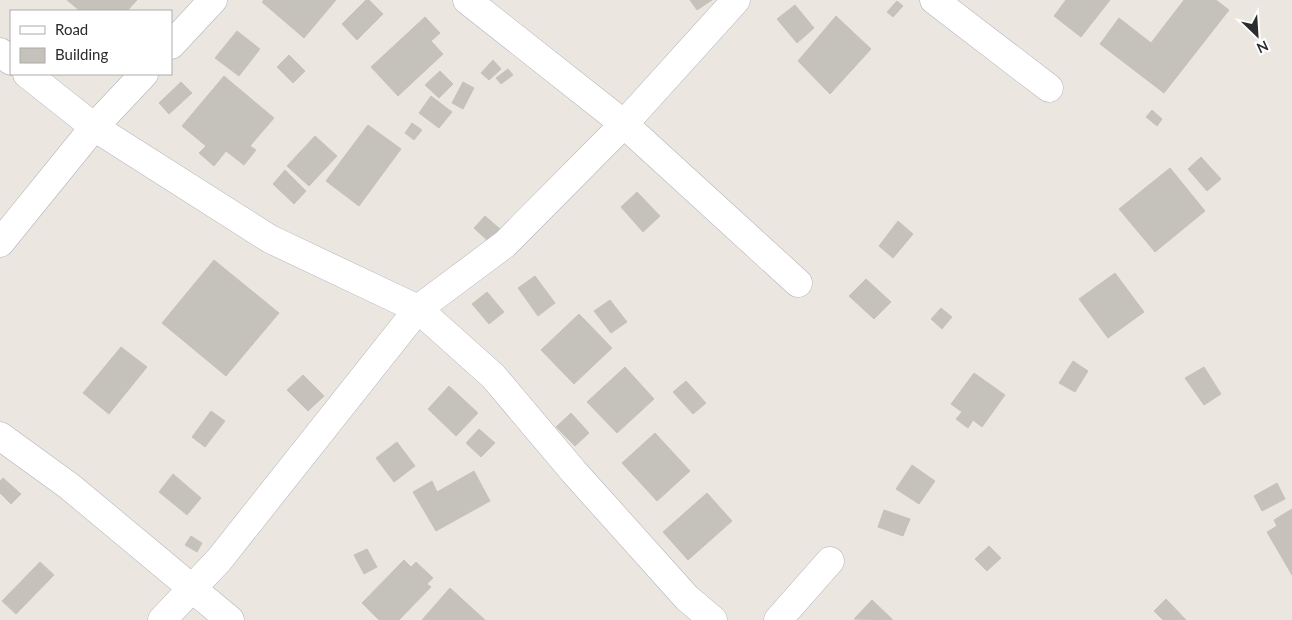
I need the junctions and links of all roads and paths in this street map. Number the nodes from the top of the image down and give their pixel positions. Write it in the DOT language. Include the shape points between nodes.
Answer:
graph roads {
  1 [pos="213,0"];
  2 [pos="467,0"];
  3 [pos="736,0"];
  4 [pos="934,0"];
  5 [pos="172,44"];
  6 [pos="0,52"];
  7 [pos="10,60"];
  8 [pos="28,75"];
  9 [pos="143,75"];
  10 [pos="1049,88"];
  11 [pos="624,124"];
  12 [pos="94,127"];
  13 [pos="0,243"];
  14 [pos="798,283"];
  15 [pos="418,309"];
  16 [pos="0,436"];
  17 [pos="830,561"];
  18 [pos="191,588"];
  19 [pos="162,620"];
  20 [pos="230,620"];
  21 [pos="713,620"];
  22 [pos="778,620"];
  1 -- 5 [label="street"];
  2 -- 11 [label="street"];
  3 -- 11 [label="street"];
  4 -- 10 [label="street"];
  6 -- 7 [label="street"];
  8 -- 12 [label="street"];
  9 -- 12 [label="street"];
  11 -- 14 [label="street"];
  11 -- 15 [label="street" via="505,244"];
  12 -- 13 [label="street"];
  12 -- 15 [label="street" via="270,239"];
  15 -- 18 [label="street" via="219,560"];
  15 -- 21 [label="street" via="493,376 674,583"];
  16 -- 18 [label="street" via="69,486"];
  17 -- 22 [label="street"];
  18 -- 19 [label="street"];
  18 -- 20 [label="street"];
}
